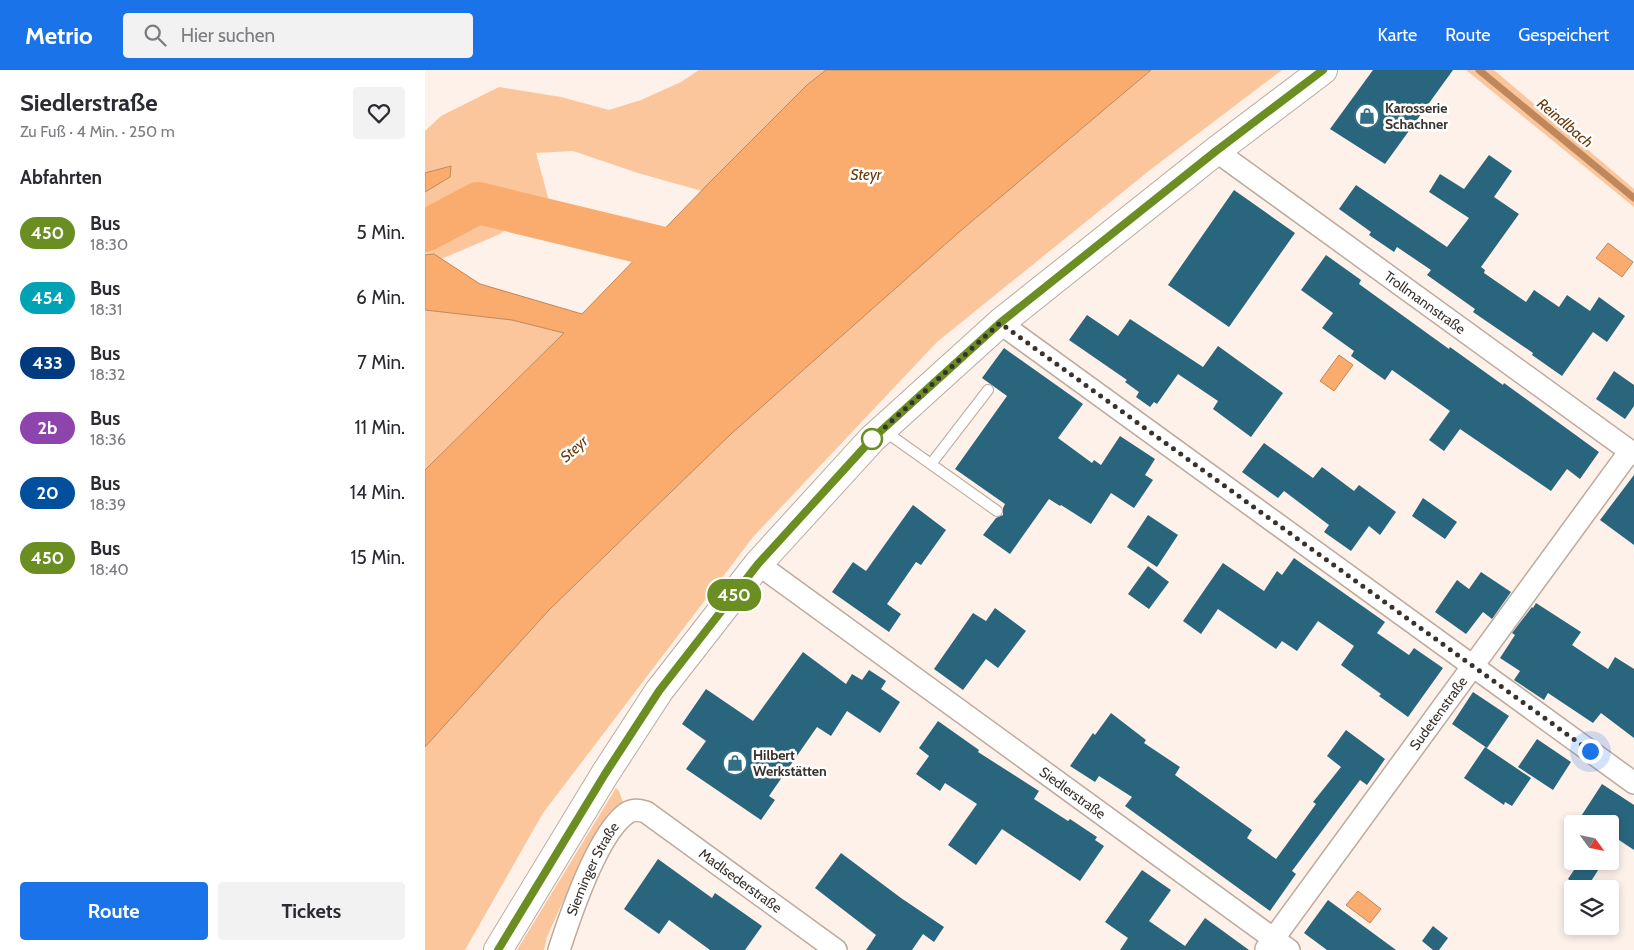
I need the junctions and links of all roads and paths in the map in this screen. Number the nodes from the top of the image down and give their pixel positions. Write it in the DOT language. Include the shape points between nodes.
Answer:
graph roads {
  1 [pos="1323,70"];
  2 [pos="1216,151"];
  3 [pos="1000,323"];
  4 [pos="988,390"];
  5 [pos="882,430"];
  6 [pos="1632,452"];
  7 [pos="931,464"];
  8 [pos="997,511"];
  9 [pos="758,564"];
  10 [pos="1472,666"];
  11 [pos="1634,783"];
  12 [pos="646,812"];
  13 [pos="1276,946"];
  14 [pos="499,950"];
  15 [pos="559,950"];
  16 [pos="836,950"];
  1 -- 2 [label="main road"];
  2 -- 3 [label="main road"];
  2 -- 6 [label="street, Trollmannstraße"];
  3 -- 5 [label="main road"];
  3 -- 10 [label="street"];
  4 -- 7 [label="lane"];
  5 -- 7 [label="lane"];
  5 -- 9 [label="main road"];
  6 -- 10 [label="street, Sudetenstraße"];
  7 -- 8 [label="lane"];
  9 -- 13 [label="street, Siedlerstraße"];
  9 -- 14 [label="main road" via="659,691"];
  10 -- 11 [label="street"];
  10 -- 13 [label="street, Sudetenstraße"];
  12 -- 15 [label="street, Sierninger Straße" via="629,812 610,833 573,909"];
  12 -- 16 [label="street, Madlsederstraße"];
}
